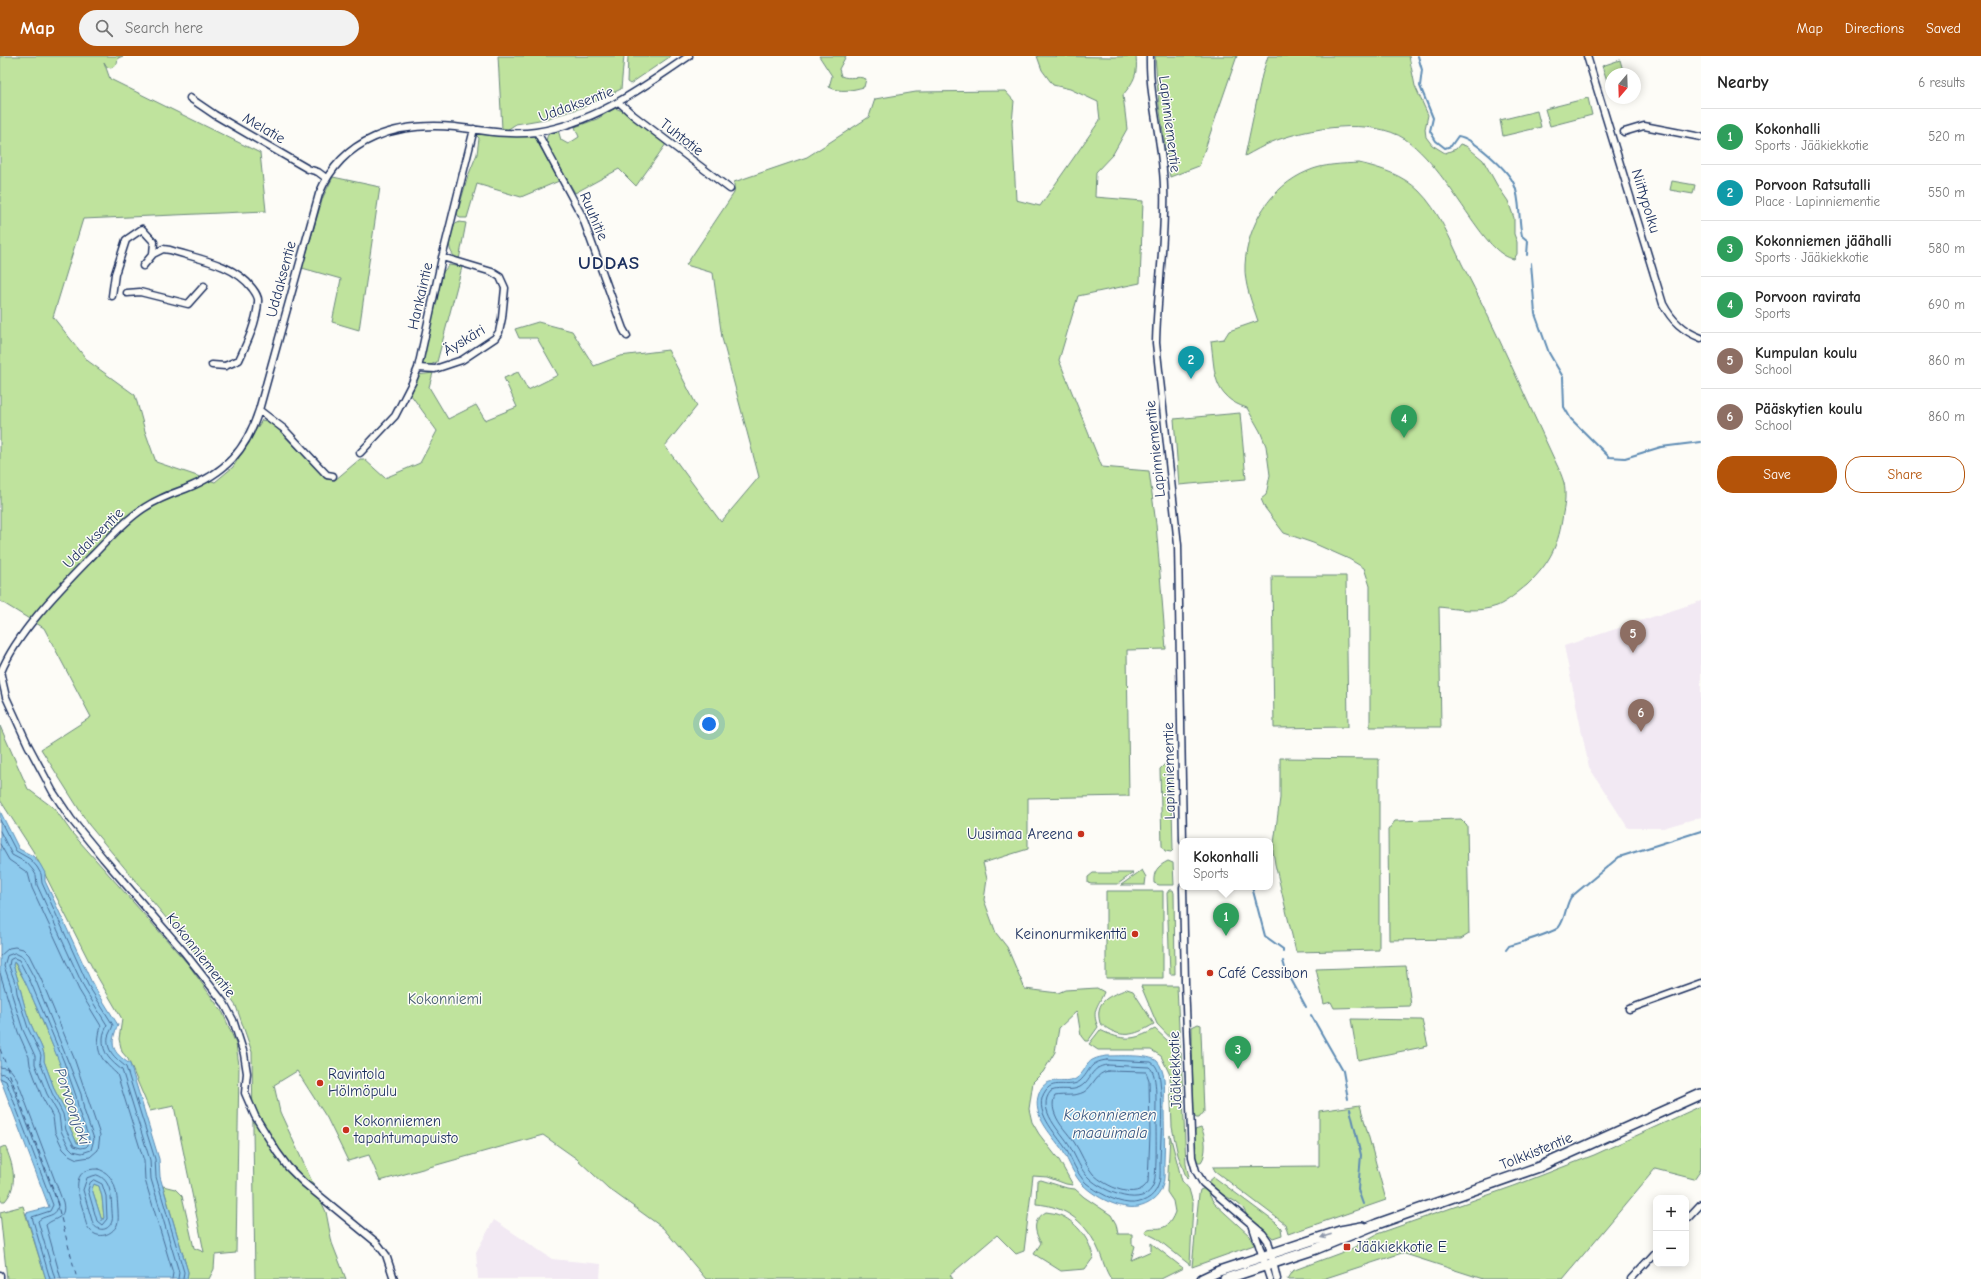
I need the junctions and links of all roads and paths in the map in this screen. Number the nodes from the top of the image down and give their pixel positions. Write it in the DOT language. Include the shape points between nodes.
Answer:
graph roads {
  1 [pos="690,56"];
  2 [pos="1150,56"];
  3 [pos="1587,56"];
  4 [pos="190,98"];
  5 [pos="620,103"];
  6 [pos="474,130"];
  7 [pos="537,132"];
  8 [pos="1624,132"];
  9 [pos="1701,137"];
  10 [pos="326,178"];
  11 [pos="730,189"];
  12 [pos="153,254"];
  13 [pos="442,257"];
  14 [pos="143,266"];
  15 [pos="204,286"];
  16 [pos="127,293"];
  17 [pos="112,296"];
  18 [pos="627,336"];
  19 [pos="1701,338"];
  20 [pos="212,366"];
  21 [pos="418,368"];
  22 [pos="259,410"];
  23 [pos="360,453"];
  24 [pos="333,476"];
  25 [pos="0,671"];
  26 [pos="1183,838"];
  27 [pos="1183,890"];
  28 [pos="1701,983"];
  29 [pos="1629,1009"];
  30 [pos="1701,1094"];
  31 [pos="1701,1204"];
  32 [pos="1689,1217"];
  33 [pos="1377,1224"];
  34 [pos="1253,1227"];
  35 [pos="1267,1255"];
  36 [pos="1653,1255"];
  37 [pos="1270,1265"];
  38 [pos="0,1275"];
  39 [pos="0,1279"];
  40 [pos="394,1279"];
  41 [pos="1202,1279"];
  42 [pos="1225,1279"];
  43 [pos="1270,1279"];
  44 [pos="1277,1279"];
  45 [pos="1631,1279"];
  1 -- 5 [label="street, Uddaksentie"];
  2 -- 26 [label="street, Lapinniementie" via="1152,96 1159,132 1164,185 1163,254 1156,342 1178,545"];
  3 -- 19 [label="street, Niittypolku" via="1663,304 1672,320"];
  4 -- 10 [label="street, Melatie" via="214,115"];
  5 -- 7 [label="street, Uddaksentie" via="587,117"];
  5 -- 11 [label="street, Tuhtotie"];
  6 -- 7 [label="street, Uddaksentie"];
  6 -- 10 [label="street, Uddaksentie" via="417,126 379,134 358,145"];
  6 -- 13 [label="street, Hankaintie"];
  7 -- 18 [label="street, Ruuhitie" via="582,216"];
  8 -- 9 [label="street" via="1644,126"];
  10 -- 22 [label="street, Uddaksentie" via="299,261"];
  12 -- 14 [label="street"];
  12 -- 17 [label="street" via="154,242 142,229 126,240 115,274"];
  12 -- 20 [label="street" via="163,249 170,250 232,270 244,278 255,292 259,301 254,323 239,360 225,366"];
  13 -- 21 [label="street, Hankaintie"];
  13 -- 21 [label="street, Äyskäri" via="492,272 500,277 505,288 499,332 495,338 462,360 435,370"];
  15 -- 16 [label="street" via="188,304 140,292"];
  21 -- 23 [label="street, Hankaintie" via="395,416"];
  22 -- 24 [label="street" via="281,426 327,475"];
  22 -- 25 [label="street, Uddaksentie" via="253,428 236,457 219,472 158,499 116,531 18,640"];
  25 -- 40 [label="street, Kokonniementie" via="6,697 28,745 64,808 224,1003 233,1020 244,1054 247,1073 246,1093 255,1116 277,1152 304,1183 377,1243 386,1255"];
  27 -- 34 [label="street, Jääkiekkotie" via="1192,1157 1203,1183"];
  28 -- 29 [label="street"];
  30 -- 33 [label="street, Tolkkistentie" via="1539,1167"];
  31 -- 32 [label="street"];
  33 -- 35 [label="street, Tolkkistentie, one-way" via="1340,1231"];
  33 -- 37 [label="street, Tolkkistentie" via="1342,1240"];
  34 -- 35 [label="street, Jääkiekkotie"];
  34 -- 35 [label="street, Jääkiekkotie" via="1268,1241"];
  35 -- 37 [label="street, Jääkiekkotie"];
  35 -- 41 [label="street, Tolkkistentie"];
  36 -- 45 [label="street"];
  37 -- 42 [label="street, Tolkkistentie"];
  37 -- 43 [label="street"];
  37 -- 44 [label="street"];
  38 -- 39 [label="street"];
}
